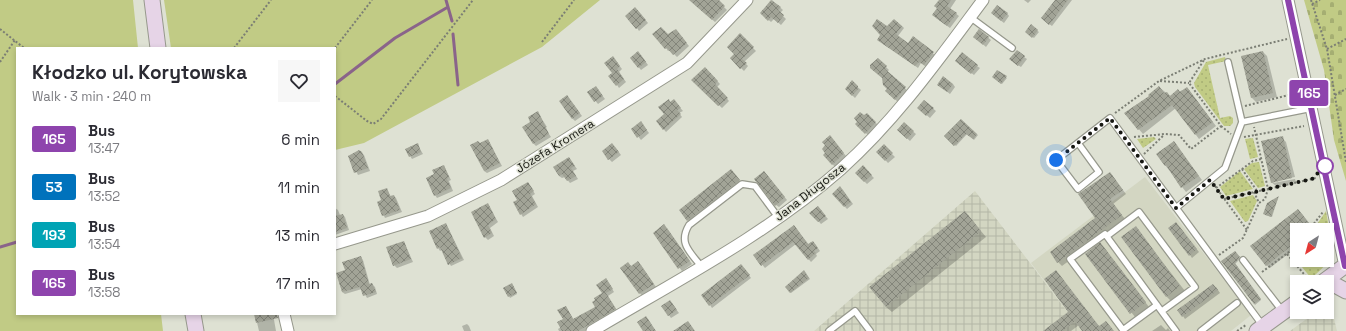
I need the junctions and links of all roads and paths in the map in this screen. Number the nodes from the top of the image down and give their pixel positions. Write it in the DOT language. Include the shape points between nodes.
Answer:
graph roads {
  1 [pos="152,0"];
  2 [pos="271,0"];
  3 [pos="372,0"];
  4 [pos="472,0"];
  5 [pos="574,0"];
  6 [pos="747,0"];
  7 [pos="983,0"];
  8 [pos="1288,0"];
  9 [pos="1311,0"];
  10 [pos="1320,0"];
  11 [pos="1312,4"];
  12 [pos="970,17"];
  13 [pos="0,28"];
  14 [pos="1296,36"];
  15 [pos="1346,39"];
  16 [pos="15,40"];
  17 [pos="542,42"];
  18 [pos="23,47"];
  19 [pos="158,47"];
  20 [pos="235,47"];
  21 [pos="336,47"];
  22 [pos="1012,48"];
  23 [pos="1327,50"];
  24 [pos="1204,59"];
  25 [pos="0,62"];
  26 [pos="1228,62"];
  27 [pos="1159,81"];
  28 [pos="1189,83"];
  29 [pos="1346,89"];
  30 [pos="1308,91"];
  31 [pos="1335,95"];
  32 [pos="336,97"];
  33 [pos="1239,108"];
  34 [pos="1312,108"];
  35 [pos="1110,118"];
  36 [pos="1252,120"];
  37 [pos="1242,122"];
  38 [pos="1316,124"];
  39 [pos="1221,126"];
  40 [pos="1165,134"];
  41 [pos="1256,135"];
  42 [pos="1124,137"];
  43 [pos="1236,139"];
  44 [pos="1078,143"];
  45 [pos="1346,146"];
  46 [pos="1342,148"];
  47 [pos="1140,158"];
  48 [pos="1261,159"];
  49 [pos="1346,162"];
  50 [pos="1242,169"];
  51 [pos="1327,176"];
  52 [pos="1210,180"];
  53 [pos="1216,188"];
  54 [pos="1268,189"];
  55 [pos="1256,192"];
  56 [pos="1224,199"];
  57 [pos="1332,200"];
  58 [pos="1259,203"];
  59 [pos="1176,208"];
  60 [pos="778,217"];
  61 [pos="1315,223"];
  62 [pos="1338,227"];
  63 [pos="1247,230"];
  64 [pos="1107,236"];
  65 [pos="1346,236"];
  66 [pos="336,244"];
  67 [pos="1290,252"];
  68 [pos="1287,254"];
  69 [pos="1214,259"];
  70 [pos="1243,260"];
  71 [pos="701,266"];
  72 [pos="1346,267"];
  73 [pos="1310,275"];
  74 [pos="1329,275"];
  75 [pos="1256,277"];
  76 [pos="1334,285"];
  77 [pos="1346,291"];
  78 [pos="1237,303"];
  79 [pos="1157,305"];
  80 [pos="1290,307"];
  81 [pos="1162,311"];
  82 [pos="1283,312"];
  83 [pos="193,315"];
  84 [pos="284,315"];
  85 [pos="1260,329"];
  86 [pos="196,331"];
  87 [pos="288,331"];
  88 [pos="592,331"];
  89 [pos="829,331"];
  90 [pos="870,331"];
  91 [pos="1176,331"];
  92 [pos="1201,331"];
  1 -- 19 [label="street"];
  2 -- 20 [label="path"];
  3 -- 21 [label="path"];
  4 -- 32 [label="path" via="381,119 373,124"];
  5 -- 17 [label="path"];
  6 -- 66 [label="street, Józefa Kromera" via="687,63 501,180 428,216"];
  7 -- 12 [label="street, Jana Długosza"];
  8 -- 14 [label="street"];
  9 -- 11 [label="path"];
  10 -- 11 [label="path"];
  11 -- 23 [label="path"];
  12 -- 22 [label="lane"];
  12 -- 60 [label="street, Jana Długosza" via="914,92 884,127 841,169"];
  13 -- 16 [label="path"];
  14 -- 24 [label="path"];
  14 -- 30 [label="street"];
  15 -- 23 [label="path"];
  16 -- 18 [label="path"];
  16 -- 25 [label="path"];
  23 -- 31 [label="path"];
  24 -- 27 [label="path"];
  24 -- 28 [label="path"];
  26 -- 33 [label="lane"];
  27 -- 28 [label="path"];
  27 -- 35 [label="path"];
  28 -- 39 [label="path"];
  29 -- 31 [label="path"];
  30 -- 33 [label="path"];
  30 -- 34 [label="street"];
  31 -- 46 [label="path"];
  33 -- 37 [label="lane"];
  34 -- 36 [label="lane"];
  34 -- 38 [label="street"];
  35 -- 42 [label="lane"];
  35 -- 44 [label="lane"];
  36 -- 37 [label="lane"];
  36 -- 41 [label="path"];
  37 -- 43 [label="lane"];
  38 -- 41 [label="path"];
  38 -- 51 [label="street"];
  39 -- 40 [label="path" via="1191,148 1179,135"];
  39 -- 43 [label="path"];
  40 -- 42 [label="path"];
  40 -- 47 [label="path"];
  41 -- 43 [label="path"];
  41 -- 48 [label="path"];
  42 -- 47 [label="lane"];
  43 -- 52 [label="lane" via="1224,168"];
  44 -- 44 [label="lane" via="1056,160 1078,189 1099,172"];
  45 -- 46 [label="path"];
  46 -- 49 [label="path"];
  47 -- 59 [label="lane"];
  48 -- 50 [label="path"];
  48 -- 54 [label="path"];
  50 -- 53 [label="path"];
  50 -- 55 [label="path"];
  51 -- 54 [label="path"];
  51 -- 57 [label="street"];
  52 -- 53 [label="path"];
  52 -- 59 [label="lane"];
  53 -- 56 [label="path"];
  54 -- 55 [label="path"];
  54 -- 58 [label="path" via="1265,199"];
  55 -- 56 [label="path"];
  55 -- 58 [label="path"];
  56 -- 63 [label="path"];
  57 -- 61 [label="path"];
  57 -- 62 [label="street"];
  58 -- 63 [label="path"];
  59 -- 69 [label="lane"];
  60 -- 71 [label="street, Jana Długosza"];
  60 -- 71 [label="lane" via="755,186 742,184 689,225 685,233 688,250"];
  62 -- 65 [label="street"];
  62 -- 72 [label="street"];
  63 -- 69 [label="path" via="1243,238"];
  64 -- 79 [label="lane"];
  64 -- 79 [label="lane" via="1105,234 1070,260 1123,330"];
  64 -- 81 [label="lane" via="1139,212 1195,286"];
  67 -- 68 [label="path"];
  68 -- 73 [label="path"];
  68 -- 75 [label="path"];
  69 -- 85 [label="lane"];
  70 -- 75 [label="lane"];
  71 -- 88 [label="street, Jana Długosza"];
  72 -- 74 [label="street"];
  75 -- 82 [label="lane"];
  76 -- 77 [label="street"];
  78 -- 92 [label="lane"];
  79 -- 81 [label="lane"];
  80 -- 82 [label="street"];
  81 -- 91 [label="lane"];
  82 -- 85 [label="street"];
  83 -- 86 [label="street"];
  84 -- 87 [label="street"];
  89 -- 90 [label="lane" via="855,311"];
}
